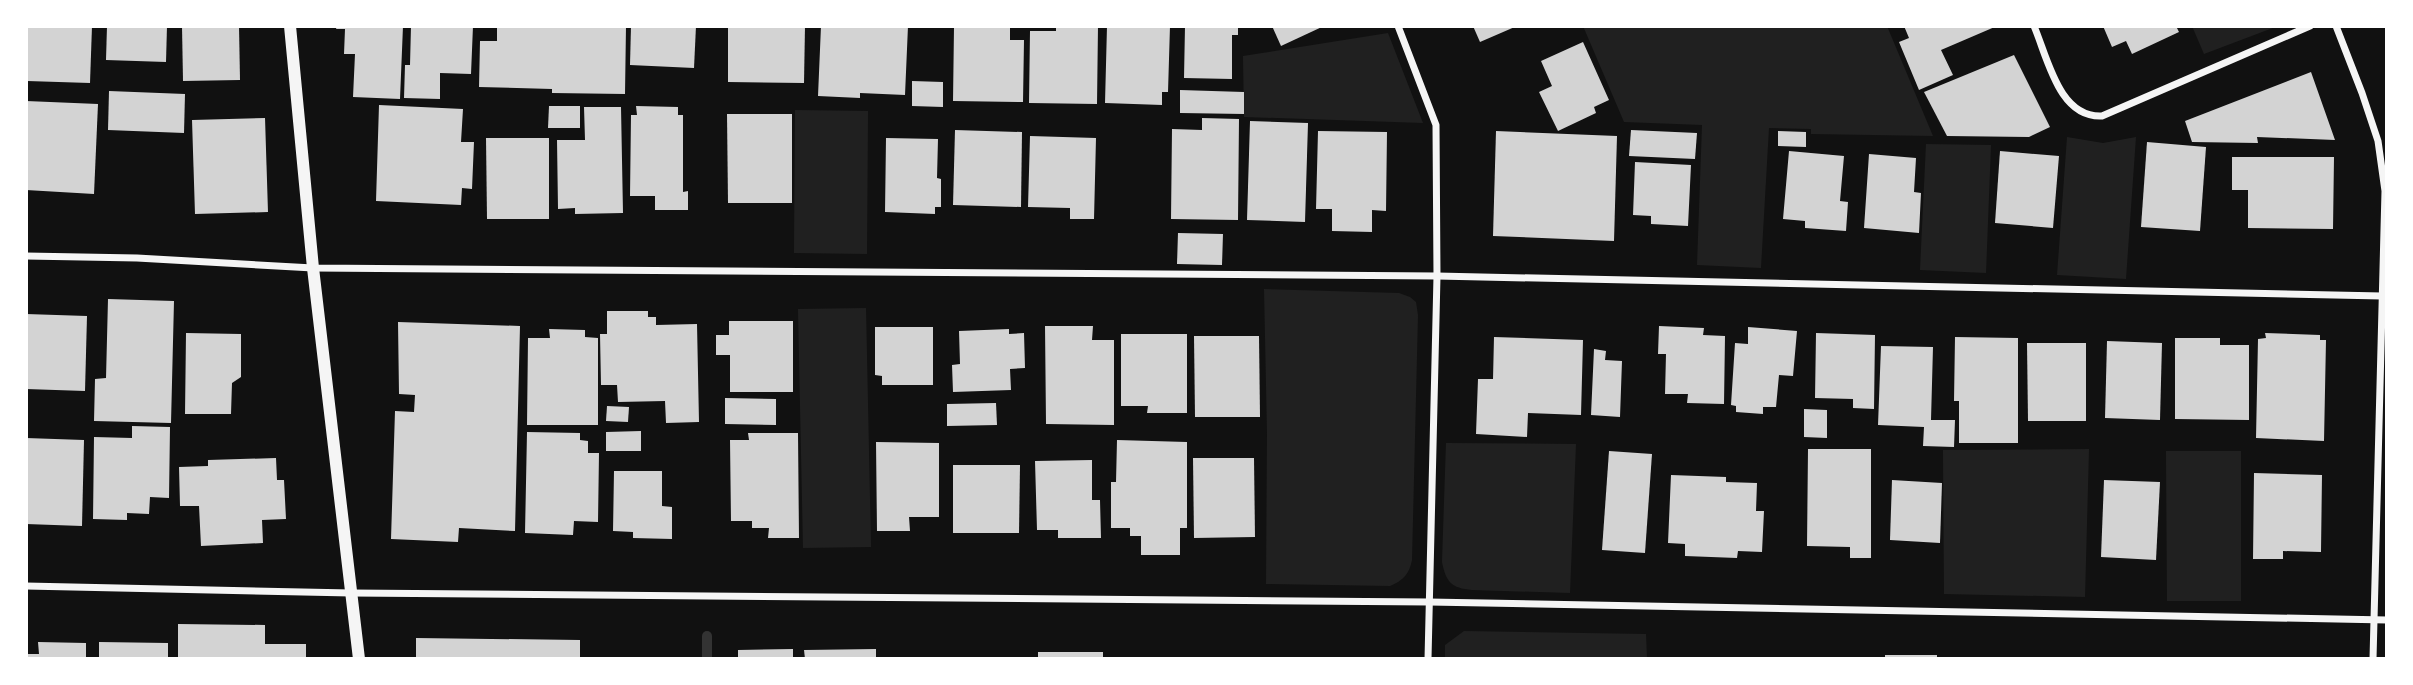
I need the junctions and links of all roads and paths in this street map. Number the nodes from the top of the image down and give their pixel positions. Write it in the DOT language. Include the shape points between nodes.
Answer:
graph roads {
  1 [pos="290,26"];
  2 [pos="1398,26"];
  3 [pos="2034,26"];
  4 [pos="2309,26"];
  5 [pos="2336,26"];
  6 [pos="26,256"];
  7 [pos="313,268"];
  8 [pos="1437,276"];
  9 [pos="2382,296"];
  10 [pos="26,586"];
  11 [pos="351,593"];
  12 [pos="1429,602"];
  13 [pos="2374,619"];
  14 [pos="2387,620"];
  15 [pos="359,659"];
  16 [pos="1428,659"];
  17 [pos="2373,659"];
  1 -- 7 [label="street"];
  2 -- 8 [label="street" via="1436,125"];
  3 -- 4 [label="street" via="2072,107 2082,114 2102,116"];
  5 -- 9 [label="street" via="2378,141 2385,191"];
  6 -- 7 [label="street"];
  7 -- 8 [label="street"];
  7 -- 11 [label="street"];
  8 -- 9 [label="street"];
  8 -- 12 [label="street"];
  9 -- 13 [label="street"];
  10 -- 11 [label="street"];
  11 -- 12 [label="street"];
  11 -- 15 [label="street"];
  12 -- 13 [label="street"];
  12 -- 16 [label="street"];
  13 -- 14 [label="street"];
  13 -- 17 [label="street"];
}
